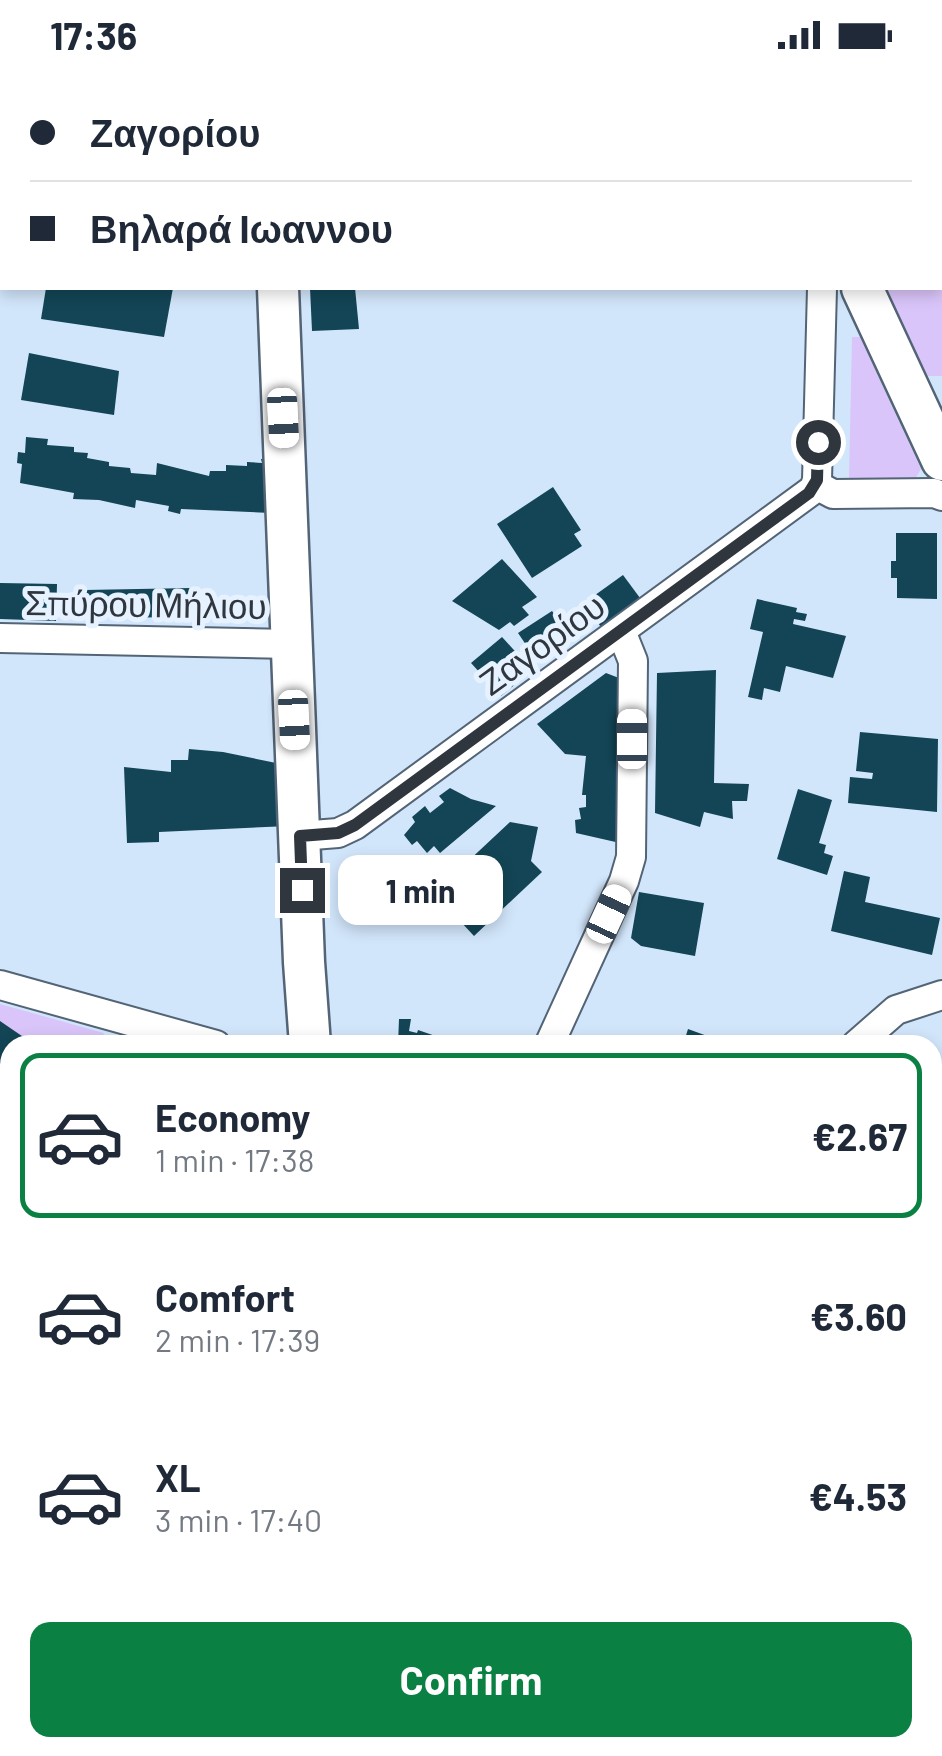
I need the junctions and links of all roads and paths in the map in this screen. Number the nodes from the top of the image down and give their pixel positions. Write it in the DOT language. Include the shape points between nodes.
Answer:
graph roads {
  1 [pos="278,290"];
  2 [pos="822,290"];
  3 [pos="863,290"];
  4 [pos="934,424"];
  5 [pos="942,460"];
  6 [pos="816,485"];
  7 [pos="942,496"];
  8 [pos="621,631"];
  9 [pos="0,638"];
  10 [pos="291,644"];
  11 [pos="300,836"];
  12 [pos="0,985"];
  13 [pos="942,995"];
  14 [pos="180,1035"];
  15 [pos="310,1035"];
  16 [pos="554,1035"];
  17 [pos="867,1035"];
  1 -- 10 [label="main road"];
  2 -- 6 [label="street"];
  3 -- 4 [label="main road"];
  4 -- 5 [label="main road"];
  6 -- 7 [label="street" via="833,494"];
  6 -- 8 [label="street, Ζαγορίου"];
  8 -- 11 [label="street, Ζαγορίου" via="355,825"];
  8 -- 16 [label="street" via="633,660 631,857"];
  9 -- 10 [label="street, Σπύρου Μήλιου"];
  10 -- 11 [label="main road"];
  11 -- 15 [label="main road"];
  12 -- 14 [label="street"];
  13 -- 17 [label="street" via="896,1010"];
}
